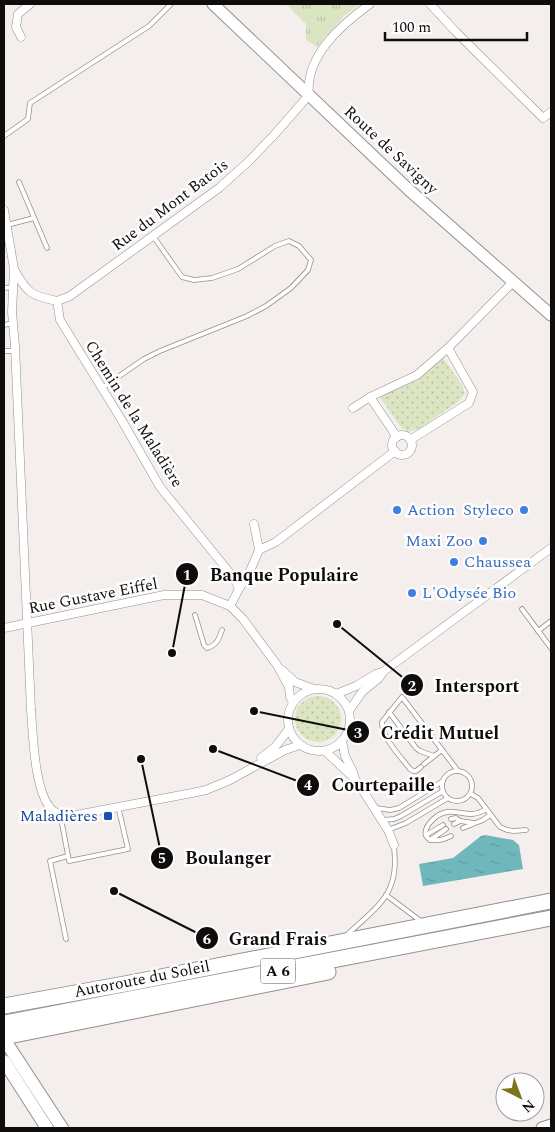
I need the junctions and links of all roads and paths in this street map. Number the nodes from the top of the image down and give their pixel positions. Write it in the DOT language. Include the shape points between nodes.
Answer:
graph roads {
  1 [pos="30,4"];
  2 [pos="171,4"];
  3 [pos="213,4"];
  4 [pos="370,4"];
  5 [pos="430,4"];
  6 [pos="21,37"];
  7 [pos="309,95"];
  8 [pos="551,112"];
  9 [pos="4,136"];
  10 [pos="19,182"];
  11 [pos="4,210"];
  12 [pos="34,218"];
  13 [pos="7,225"];
  14 [pos="153,236"];
  15 [pos="47,248"];
  16 [pos="14,269"];
  17 [pos="513,282"];
  18 [pos="13,287"];
  19 [pos="4,288"];
  20 [pos="57,301"];
  21 [pos="551,315"];
  22 [pos="13,323"];
  23 [pos="4,325"];
  24 [pos="448,348"];
  25 [pos="4,351"];
  26 [pos="15,351"];
  27 [pos="102,388"];
  28 [pos="370,397"];
  29 [pos="353,408"];
  30 [pos="397,437"];
  31 [pos="410,440"];
  32 [pos="395,451"];
  33 [pos="254,524"];
  34 [pos="551,548"];
  35 [pos="259,550"];
  36 [pos="239,589"];
  37 [pos="230,606"];
  38 [pos="522,610"];
  39 [pos="195,615"];
  40 [pos="551,621"];
  41 [pos="27,624"];
  42 [pos="4,628"];
  43 [pos="222,630"];
  44 [pos="538,631"];
  45 [pos="551,648"];
  46 [pos="277,665"];
  47 [pos="384,671"];
  48 [pos="314,689"];
  49 [pos="336,694"];
  50 [pos="293,702"];
  51 [pos="349,711"];
  52 [pos="389,712"];
  53 [pos="289,729"];
  54 [pos="342,740"];
  55 [pos="300,745"];
  56 [pos="325,750"];
  57 [pos="442,750"];
  58 [pos="434,756"];
  59 [pos="254,766"];
  60 [pos="458,771"];
  61 [pos="355,779"];
  62 [pos="443,782"];
  63 [pos="443,791"];
  64 [pos="471,794"];
  65 [pos="448,798"];
  66 [pos="118,806"];
  67 [pos="374,808"];
  68 [pos="486,809"];
  69 [pos="60,814"];
  70 [pos="490,815"];
  71 [pos="451,819"];
  72 [pos="382,820"];
  73 [pos="460,821"];
  74 [pos="476,823"];
  75 [pos="454,824"];
  76 [pos="443,825"];
  77 [pos="463,828"];
  78 [pos="446,829"];
  79 [pos="388,830"];
  80 [pos="526,830"];
  81 [pos="426,835"];
  82 [pos="451,836"];
  83 [pos="430,840"];
  84 [pos="394,846"];
  85 [pos="68,856"];
  86 [pos="386,895"];
  87 [pos="551,901"];
  88 [pos="551,918"];
  89 [pos="428,925"];
  90 [pos="481,932"];
  91 [pos="66,939"];
  92 [pos="340,942"];
  93 [pos="40,999"];
  94 [pos="4,1000"];
  95 [pos="4,1006"];
  96 [pos="4,1023"];
  97 [pos="6,1041"];
  98 [pos="4,1061"];
  99 [pos="23,1080"];
  100 [pos="551,1125"];
  101 [pos="47,1128"];
  102 [pos="62,1128"];
  103 [pos="542,1128"];
  1 -- 6 [label="street" via="18,14 16,27"];
  2 -- 9 [label="lane" via="149,26 30,103 28,119"];
  3 -- 7 [label="main road, Route de Savigny"];
  4 -- 7 [label="street" via="332,36 314,63 308,84"];
  5 -- 8 [label="street" via="543,118"];
  7 -- 14 [label="street, Rue du Mont Batois" via="220,188"];
  7 -- 17 [label="main road, Route de Savigny"];
  10 -- 12 [label="lane"];
  11 -- 13 [label="street"];
  12 -- 13 [label="lane"];
  12 -- 15 [label="lane"];
  13 -- 16 [label="street"];
  14 -- 20 [label="street, Rue du Mont Batois" via="70,296"];
  14 -- 27 [label="lane" via="182,277 194,280 238,269 289,241 299,246 311,260 308,270 291,288 266,306 160,351"];
  16 -- 18 [label="street"];
  16 -- 20 [label="street" via="27,290 40,298"];
  17 -- 21 [label="main road, Route de Savigny"];
  17 -- 24 [label="street"];
  18 -- 19 [label="lane"];
  18 -- 22 [label="street"];
  20 -- 27 [label="street, Chemin de la Maladière" via="60,320"];
  22 -- 23 [label="lane"];
  22 -- 26 [label="street"];
  24 -- 28 [label="street" via="417,375"];
  24 -- 31 [label="street" via="473,392 469,403"];
  25 -- 26 [label="lane"];
  26 -- 41 [label="street"];
  27 -- 36 [label="street, Chemin de la Maladière" via="160,487 234,578"];
  28 -- 29 [label="street"];
  28 -- 30 [label="street"];
  30 -- 31 [label="street" via="402,435"];
  30 -- 32 [label="street" via="393,442"];
  31 -- 32 [label="street" via="409,452 400,454"];
  32 -- 35 [label="street" via="276,542"];
  33 -- 35 [label="street"];
  34 -- 47 [label="street"];
  35 -- 36 [label="street"];
  36 -- 37 [label="street"];
  37 -- 41 [label="street, Rue Gustave Eiffel" via="202,595 164,595"];
  37 -- 46 [label="street, Rue Gustave Eiffel"];
  38 -- 44 [label="lane"];
  39 -- 43 [label="lane" via="207,648 218,641"];
  40 -- 44 [label="lane"];
  41 -- 42 [label="street, Rue Gustave Eiffel"];
  41 -- 69 [label="street" via="35,764 42,794"];
  44 -- 45 [label="lane"];
  46 -- 48 [label="street, Rue Gustave Eiffel" via="295,682"];
  46 -- 50 [label="street, Rue Gustave Eiffel"];
  47 -- 49 [label="street"];
  47 -- 51 [label="street" via="362,692"];
  48 -- 49 [label="street"];
  48 -- 50 [label="street"];
  49 -- 51 [label="street"];
  50 -- 53 [label="street" via="287,720"];
  51 -- 54 [label="street" via="349,727"];
  52 -- 57 [label="lane" via="402,697"];
  52 -- 58 [label="lane" via="416,748"];
  52 -- 58 [label="lane" via="381,727 410,769 416,770"];
  53 -- 55 [label="street"];
  53 -- 59 [label="street"];
  54 -- 56 [label="street"];
  54 -- 61 [label="street"];
  55 -- 56 [label="street" via="316,751"];
  55 -- 59 [label="street"];
  56 -- 61 [label="street"];
  57 -- 58 [label="lane"];
  57 -- 60 [label="lane"];
  59 -- 66 [label="street" via="206,790"];
  60 -- 62 [label="lane" via="449,774"];
  60 -- 64 [label="lane" via="471,779"];
  61 -- 67 [label="street"];
  62 -- 63 [label="lane"];
  62 -- 67 [label="lane" via="400,808"];
  63 -- 65 [label="lane"];
  63 -- 72 [label="lane" via="401,816"];
  64 -- 65 [label="lane" via="463,800"];
  64 -- 68 [label="lane"];
  65 -- 79 [label="lane"];
  66 -- 69 [label="street" via="71,816"];
  66 -- 85 [label="lane" via="128,849 69,861"];
  67 -- 72 [label="street"];
  68 -- 70 [label="lane"];
  68 -- 81 [label="lane" via="478,814 446,811 430,823 425,830"];
  69 -- 85 [label="lane"];
  70 -- 74 [label="lane"];
  70 -- 80 [label="lane" via="500,827"];
  71 -- 73 [label="lane"];
  72 -- 79 [label="street"];
  73 -- 74 [label="lane"];
  73 -- 75 [label="lane"];
  74 -- 77 [label="lane"];
  76 -- 81 [label="lane"];
  78 -- 83 [label="lane"];
  79 -- 84 [label="street"];
  81 -- 83 [label="lane"];
  82 -- 83 [label="lane" via="434,842"];
  84 -- 86 [label="lane" via="394,873"];
  85 -- 91 [label="lane" via="50,861"];
  86 -- 89 [label="lane"];
  86 -- 92 [label="lane"];
  87 -- 89 [label="highway, Autoroute du Soleil / A 6"];
  88 -- 90 [label="highway, Autoroute du Soleil / A 6"];
  89 -- 92 [label="highway, Autoroute du Soleil / A 6"];
  90 -- 96 [label="highway, Autoroute du Soleil / A 6"];
  90 -- 97 [label="highway" via="450,946 418,954"];
  92 -- 93 [label="highway, Autoroute du Soleil / A 6"];
  93 -- 94 [label="highway"];
  93 -- 95 [label="highway, Autoroute du Soleil / A 6"];
  97 -- 99 [label="main road"];
  98 -- 99 [label="main road"];
  99 -- 101 [label="main road"];
  99 -- 102 [label="main road"];
  100 -- 103 [label="main road"];
}
